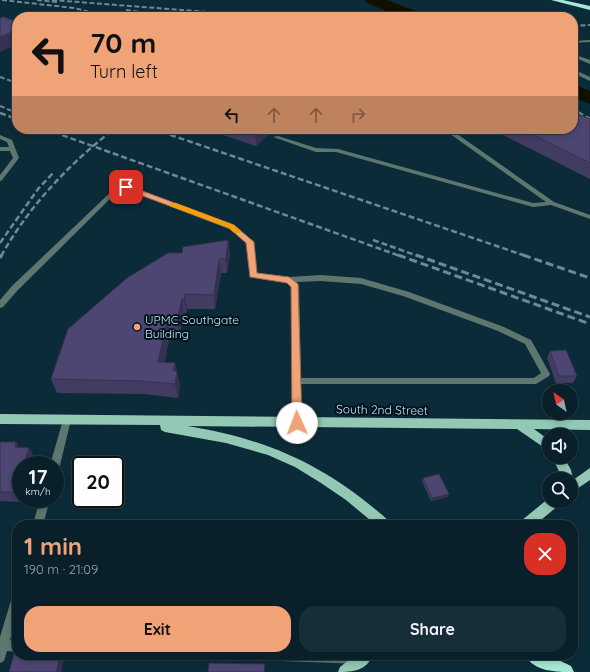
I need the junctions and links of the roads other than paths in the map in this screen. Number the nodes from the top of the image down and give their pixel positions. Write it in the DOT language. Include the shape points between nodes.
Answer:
graph roads {
  1 [pos="554,0"];
  2 [pos="590,8"];
  3 [pos="590,41"];
  4 [pos="578,42"];
  5 [pos="578,57"];
  6 [pos="590,62"];
  7 [pos="578,73"];
  8 [pos="590,79"];
  9 [pos="453,134"];
  10 [pos="0,137"];
  11 [pos="276,137"];
  12 [pos="0,149"];
  13 [pos="13,150"];
  14 [pos="0,179"];
  15 [pos="552,203"];
  16 [pos="590,217"];
  17 [pos="289,280"];
  18 [pos="0,305"];
  19 [pos="296,381"];
  20 [pos="0,419"];
  21 [pos="68,420"];
  22 [pos="125,421"];
  23 [pos="297,423"];
  24 [pos="519,425"];
  25 [pos="590,425"];
  26 [pos="542,441"];
  27 [pos="58,456"];
  28 [pos="590,473"];
  29 [pos="578,482"];
  30 [pos="43,508"];
  31 [pos="546,508"];
  32 [pos="39,520"];
  33 [pos="380,520"];
  34 [pos="531,520"];
  35 [pos="12,613"];
  36 [pos="2,645"];
  37 [pos="12,646"];
  38 [pos="0,657"];
  39 [pos="359,660"];
  40 [pos="543,660"];
  41 [pos="345,672"];
  42 [pos="565,672"];
  1 -- 2 [label="highway"];
  3 -- 4 [label="street"];
  5 -- 6 [label="street"];
  7 -- 8 [label="street"];
  9 -- 15 [label="street"];
  10 -- 13 [label="street" via="10,141"];
  11 -- 15 [label="street" via="316,150 336,150 533,205"];
  12 -- 13 [label="street"];
  13 -- 14 [label="street" via="16,158"];
  15 -- 16 [label="street"];
  17 -- 18 [label="street" via="253,275 250,242 231,226 126,187 117,188"];
  17 -- 19 [label="street" via="295,286"];
  17 -- 19 [label="street" via="321,278 361,281 406,294 528,342 546,374 536,381"];
  19 -- 23 [label="street"];
  20 -- 21 [label="main road, South 2nd Street"];
  21 -- 22 [label="main road, South 2nd Street"];
  21 -- 27 [label="street"];
  22 -- 23 [label="main road, South 2nd Street"];
  22 -- 33 [label="main road, South 2nd Street" via="196,432 284,456 322,476"];
  23 -- 24 [label="main road, South 2nd Street"];
  24 -- 25 [label="main road, South 2nd Street"];
  24 -- 26 [label="main road"];
  28 -- 29 [label="main road"];
  30 -- 32 [label="street"];
  31 -- 34 [label="main road"];
  35 -- 36 [label="street"];
  36 -- 37 [label="street"];
  36 -- 38 [label="street"];
  39 -- 41 [label="main road"];
  40 -- 42 [label="highway"];
}
